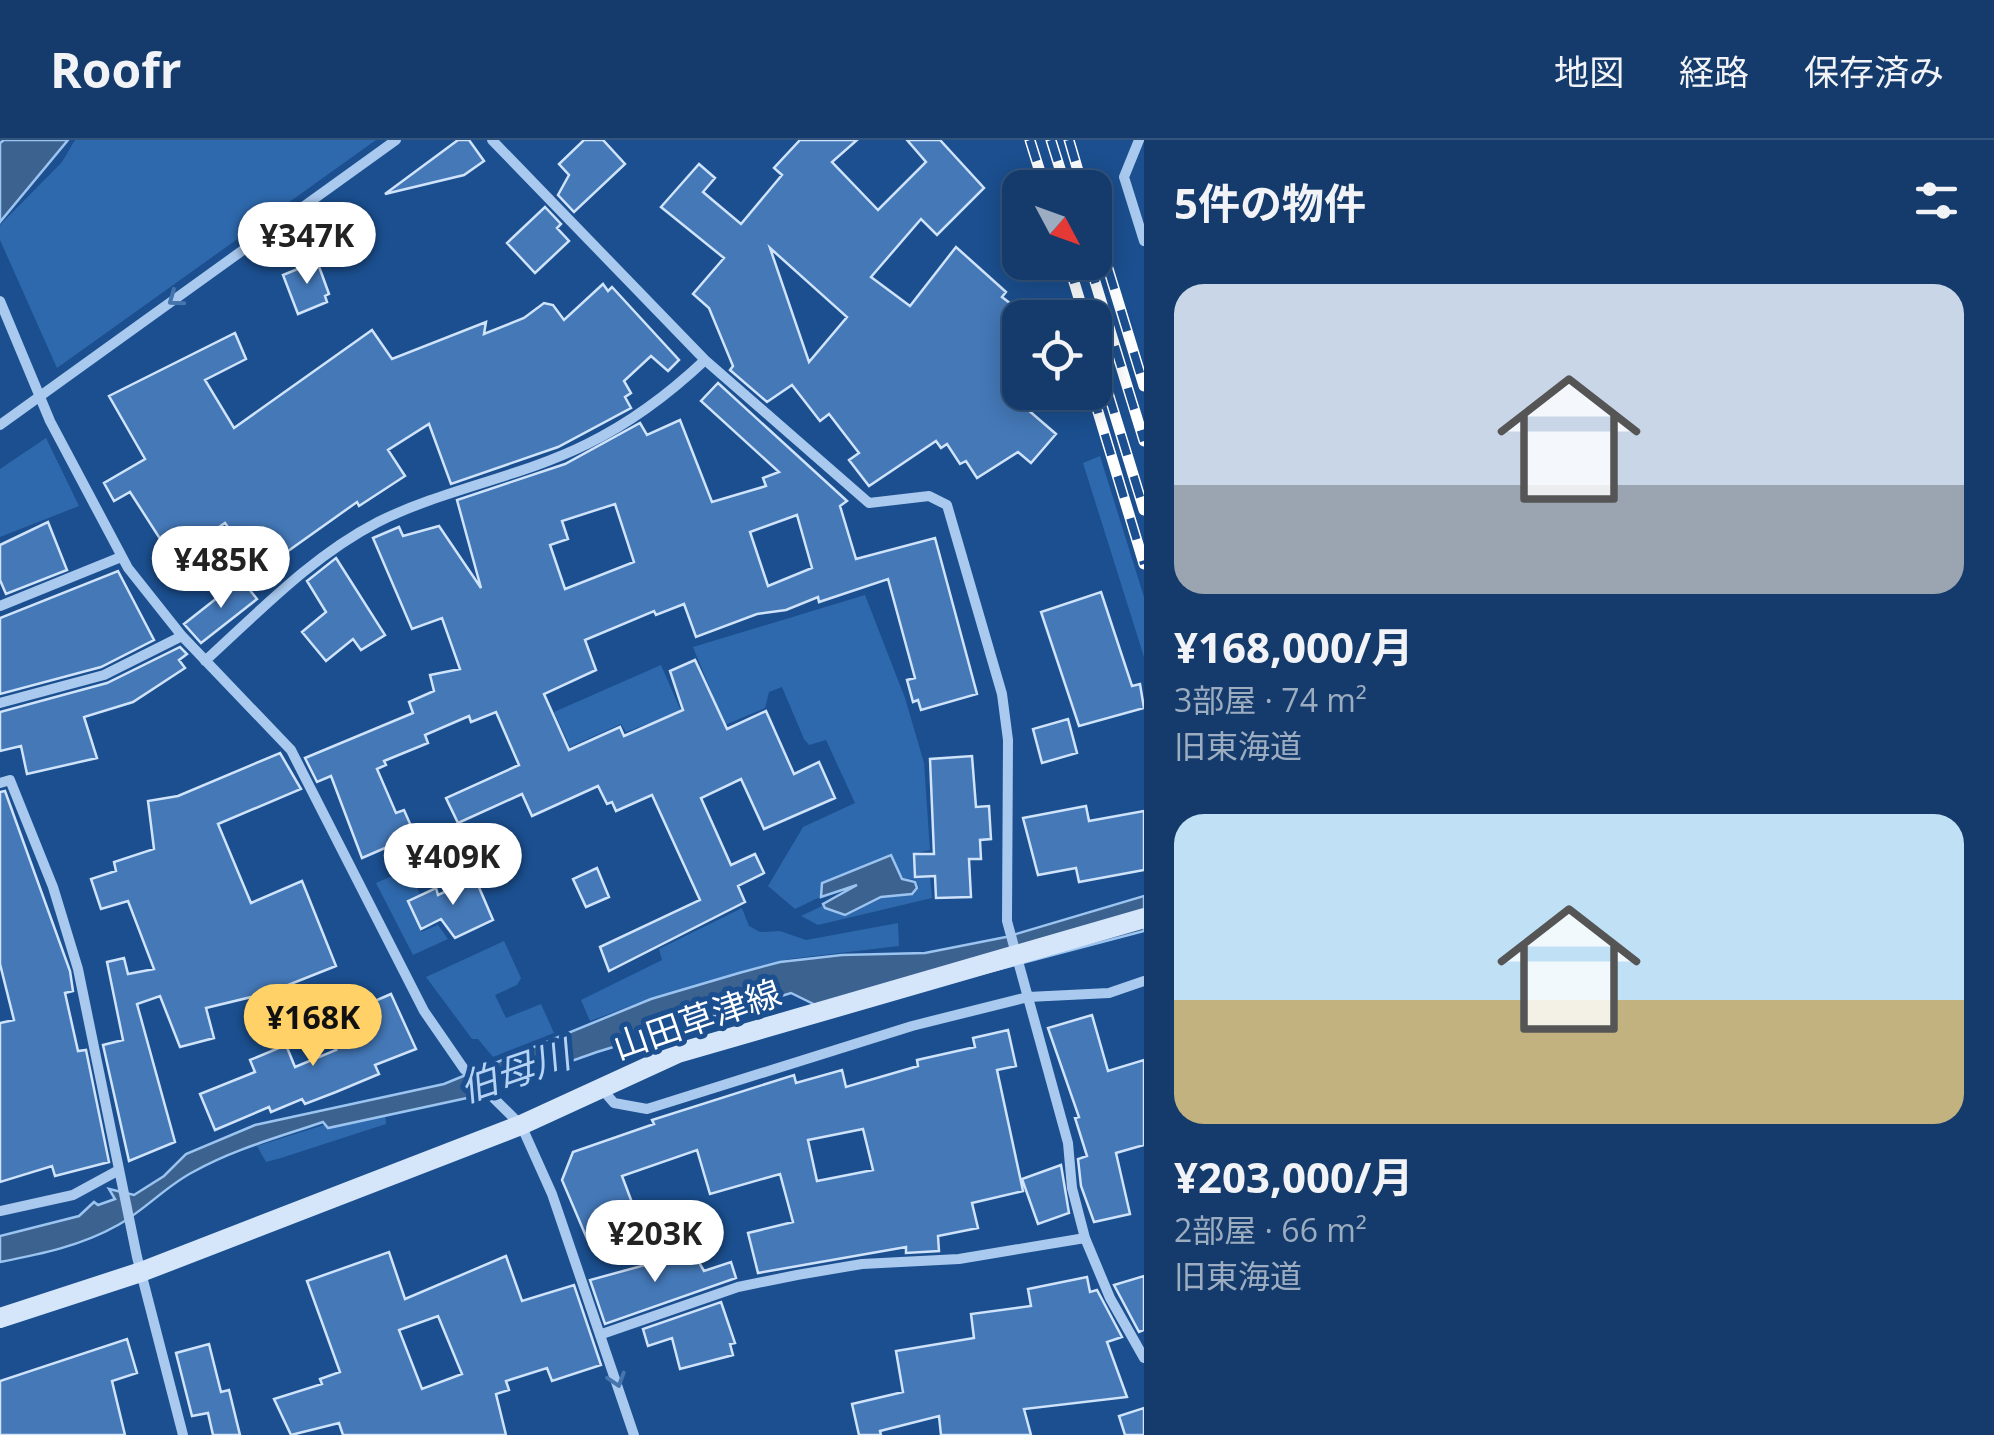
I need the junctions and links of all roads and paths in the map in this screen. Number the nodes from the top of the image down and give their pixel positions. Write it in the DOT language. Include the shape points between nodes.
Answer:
graph roads {
  1 [pos="396,140"];
  2 [pos="492,140"];
  3 [pos="1139,140"];
  4 [pos="1144,241"];
  5 [pos="0,300"];
  6 [pos="705,360"];
  7 [pos="41,394"];
  8 [pos="0,425"];
  9 [pos="121,557"];
  10 [pos="0,606"];
  11 [pos="182,636"];
  12 [pos="206,661"];
  13 [pos="0,702"];
  14 [pos="1,780"];
  15 [pos="1144,918"];
  16 [pos="1144,981"];
  17 [pos="1028,997"];
  18 [pos="602,1088"];
  19 [pos="521,1125"];
  20 [pos="120,1176"];
  21 [pos="0,1211"];
  22 [pos="1084,1238"];
  23 [pos="141,1272"];
  24 [pos="0,1318"];
  25 [pos="602,1334"];
  26 [pos="1144,1358"];
  27 [pos="184,1435"];
  28 [pos="634,1435"];
  1 -- 7 [label="street, one-way"];
  2 -- 6 [label="street"];
  3 -- 4 [label="street" via="1124,177"];
  5 -- 7 [label="street"];
  6 -- 12 [label="street" via="668,394 586,444 349,537"];
  6 -- 17 [label="street" via="869,503 929,496 947,505 1002,694 1008,740 1004,907"];
  7 -- 8 [label="street"];
  7 -- 9 [label="street"];
  9 -- 10 [label="street"];
  9 -- 11 [label="street"];
  11 -- 12 [label="street"];
  11 -- 13 [label="street" via="104,675"];
  12 -- 19 [label="street" via="297,760 424,1011 464,1069"];
  14 -- 20 [label="street" via="10,780 58,903"];
  15 -- 18 [label="main road, 山田草津線" via="678,1053"];
  16 -- 17 [label="street" via="1110,993"];
  17 -- 18 [label="street" via="802,1058 646,1109 614,1103"];
  17 -- 22 [label="street" via="1068,1143"];
  18 -- 19 [label="main road, 山田草津線"];
  19 -- 23 [label="main road, 山田草津線"];
  19 -- 25 [label="street"];
  20 -- 21 [label="street" via="73,1195"];
  20 -- 23 [label="street"];
  22 -- 25 [label="street" via="959,1259 862,1264 738,1287"];
  22 -- 26 [label="street"];
  23 -- 24 [label="main road, 山田草津線"];
  23 -- 27 [label="street"];
  25 -- 28 [label="street, one-way"];
}
